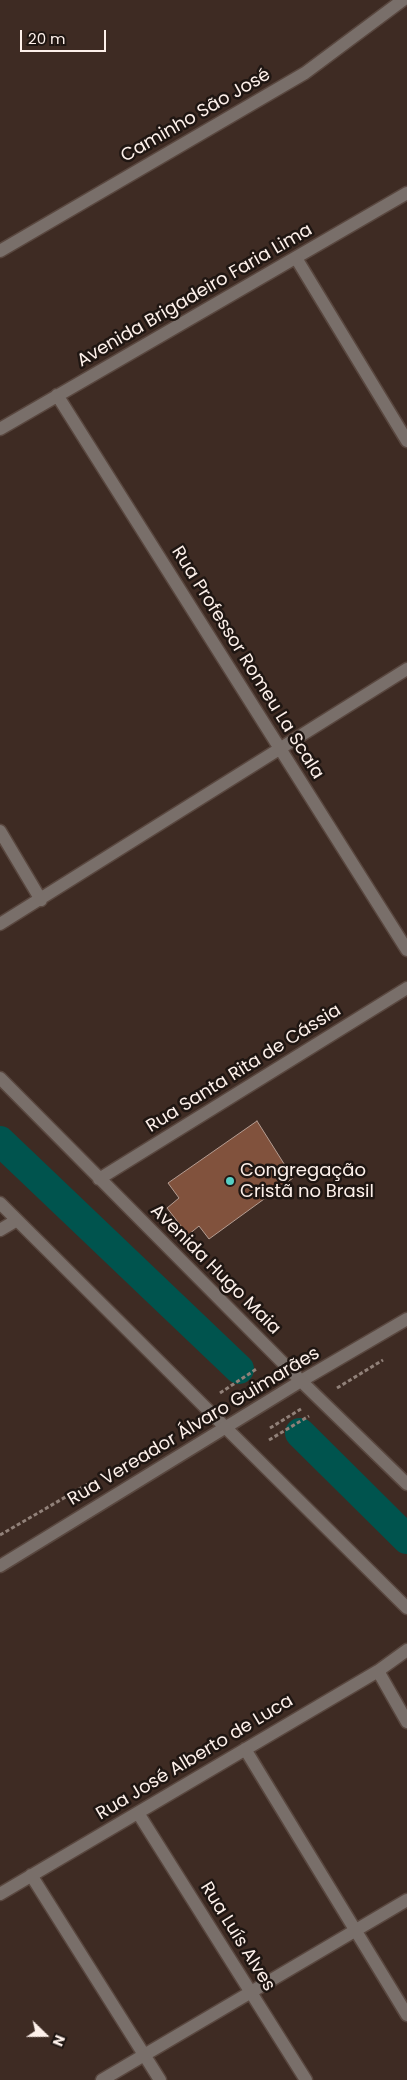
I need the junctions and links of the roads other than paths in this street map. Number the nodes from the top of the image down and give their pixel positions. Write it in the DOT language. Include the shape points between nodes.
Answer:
graph roads {
  1 [pos="403,0"];
  2 [pos="407,193"];
  3 [pos="0,252"];
  4 [pos="296,258"];
  5 [pos="57,395"];
  6 [pos="0,429"];
  7 [pos="407,441"];
  8 [pos="407,669"];
  9 [pos="281,750"];
  10 [pos="0,830"];
  11 [pos="41,900"];
  12 [pos="0,924"];
  13 [pos="407,950"];
  14 [pos="407,988"];
  15 [pos="0,1078"];
  16 [pos="99,1179"];
  17 [pos="0,1203"];
  18 [pos="16,1220"];
  19 [pos="0,1230"];
  20 [pos="407,1319"];
  21 [pos="301,1381"];
  22 [pos="225,1427"];
  23 [pos="407,1484"];
  24 [pos="0,1566"];
  25 [pos="407,1608"];
  26 [pos="407,1650"];
  27 [pos="378,1671"];
  28 [pos="407,1722"];
  29 [pos="245,1749"];
  30 [pos="138,1813"];
  31 [pos="31,1875"];
  32 [pos="0,1894"];
  33 [pos="407,1900"];
  34 [pos="356,1929"];
  35 [pos="250,1991"];
  36 [pos="407,2015"];
  37 [pos="144,2055"];
  38 [pos="102,2080"];
  39 [pos="160,2080"];
  40 [pos="306,2080"];
  1 -- 3 [label="street, Caminho São José" via="304,73"];
  2 -- 4 [label="street, Avenida Brigadeiro Faria Lima"];
  4 -- 5 [label="street, Avenida Brigadeiro Faria Lima"];
  4 -- 7 [label="street"];
  5 -- 6 [label="street, Avenida Brigadeiro Faria Lima"];
  5 -- 9 [label="street, Rua Professor Romeu La Scala"];
  8 -- 9 [label="street"];
  9 -- 11 [label="street"];
  9 -- 13 [label="street, Rua Professor Romeu La Scala"];
  10 -- 11 [label="street"];
  11 -- 12 [label="street"];
  14 -- 16 [label="street, Rua Santa Rita de Cássia"];
  15 -- 16 [label="street, Avenida Hugo Maia"];
  16 -- 21 [label="street, Avenida Hugo Maia"];
  17 -- 18 [label="street"];
  18 -- 19 [label="street"];
  18 -- 22 [label="street"];
  20 -- 21 [label="street, Rua Vereador Álvaro Guimarães"];
  21 -- 22 [label="street, Rua Vereador Álvaro Guimarães"];
  21 -- 23 [label="street, Avenida Hugo Maia"];
  22 -- 24 [label="street, Rua Vereador Álvaro Guimarães"];
  22 -- 25 [label="street"];
  26 -- 27 [label="street, Rua José Alberto de Luca"];
  27 -- 28 [label="street"];
  27 -- 29 [label="street, Rua José Alberto de Luca"];
  29 -- 30 [label="street, Rua José Alberto de Luca"];
  29 -- 34 [label="street"];
  30 -- 31 [label="street, Rua José Alberto de Luca"];
  30 -- 35 [label="street, Rua Luís Alves"];
  31 -- 32 [label="street, Rua José Alberto de Luca"];
  31 -- 37 [label="street"];
  33 -- 34 [label="street"];
  34 -- 35 [label="street"];
  34 -- 36 [label="street"];
  35 -- 37 [label="street"];
  35 -- 40 [label="street, Rua Luís Alves"];
  37 -- 38 [label="street"];
  37 -- 39 [label="street"];
}
